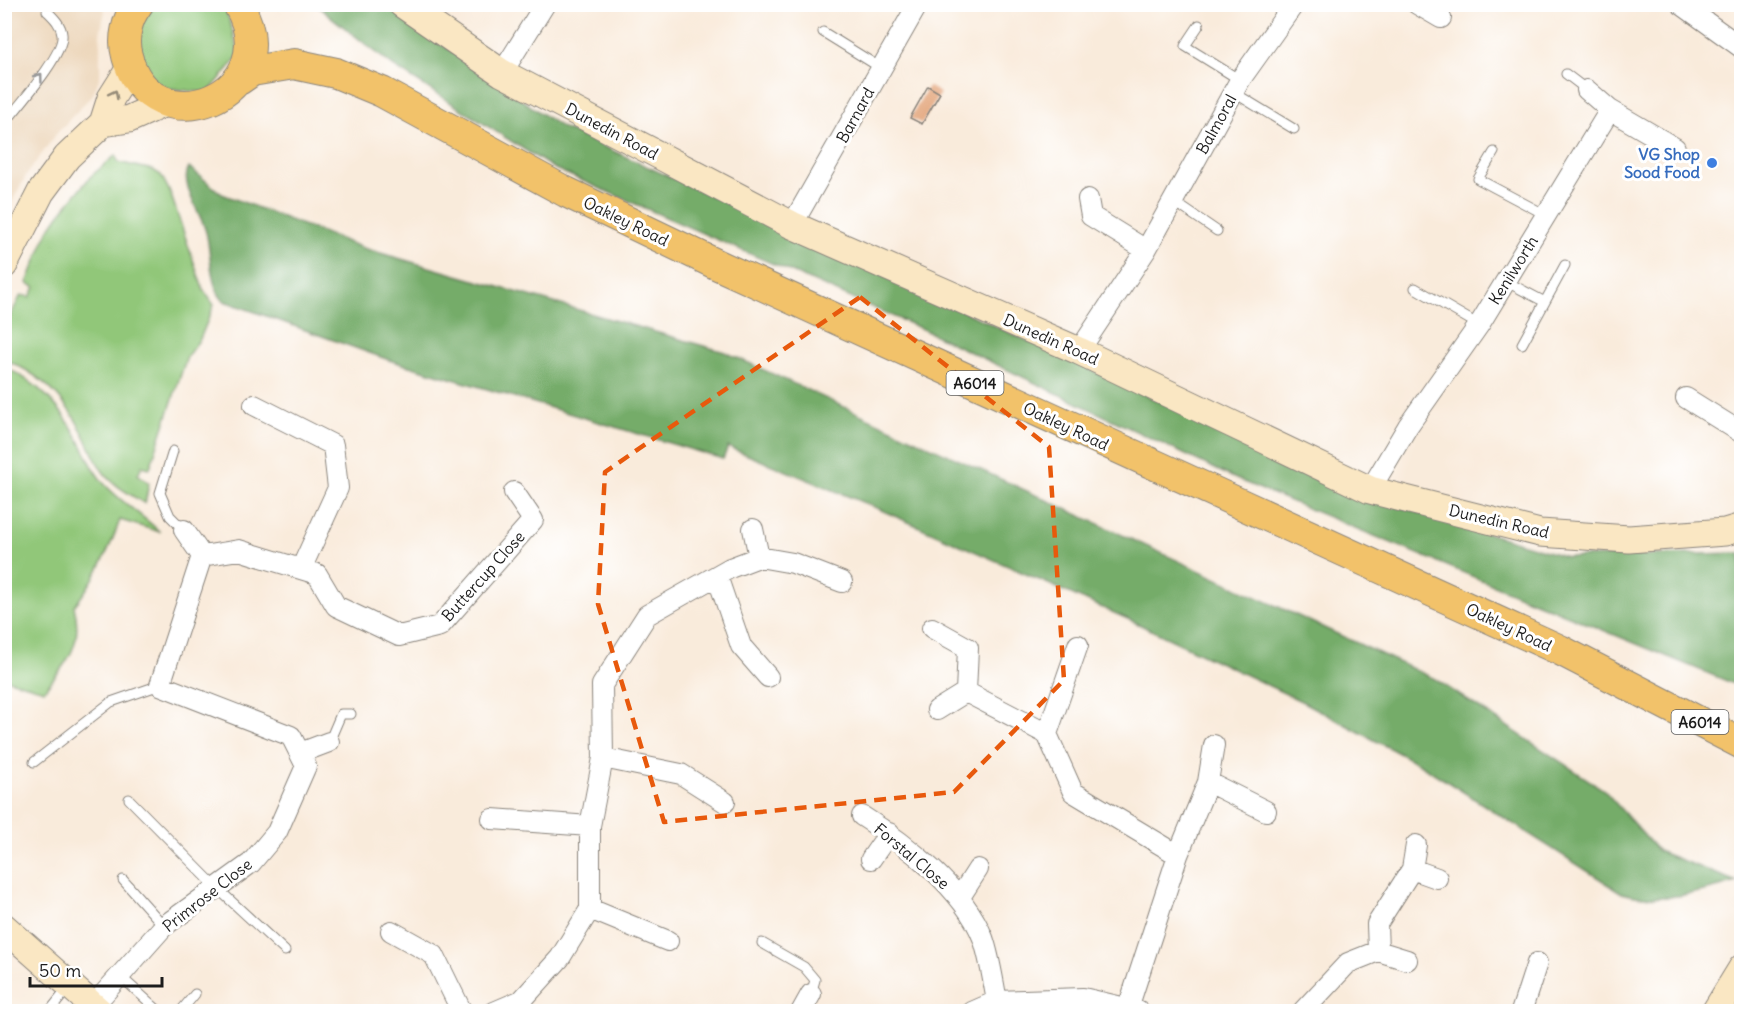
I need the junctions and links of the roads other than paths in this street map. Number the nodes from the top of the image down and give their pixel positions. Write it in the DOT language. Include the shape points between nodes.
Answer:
graph roads {
  1 [pos="402,4"];
  2 [pos="545,4"];
  3 [pos="918,4"];
  4 [pos="1294,4"];
  5 [pos="1681,4"];
  6 [pos="1419,5"];
  7 [pos="135,6"];
  8 [pos="46,11"];
  9 [pos="242,12"];
  10 [pos="1441,18"];
  11 [pos="1199,25"];
  12 [pos="824,32"];
  13 [pos="1742,48"];
  14 [pos="294,64"];
  15 [pos="130,68"];
  16 [pos="881,68"];
  17 [pos="502,73"];
  18 [pos="1566,74"];
  19 [pos="239,80"];
  20 [pos="1237,86"];
  21 [pos="1587,90"];
  22 [pos="167,102"];
  23 [pos="1610,110"];
  24 [pos="4,123"];
  25 [pos="103,123"];
  26 [pos="1294,129"];
  27 [pos="1676,148"];
  28 [pos="1494,152"];
  29 [pos="1088,199"];
  30 [pos="1173,201"];
  31 [pos="1546,215"];
  32 [pos="792,225"];
  33 [pos="1217,231"];
  34 [pos="1146,250"];
  35 [pos="6,258"];
  36 [pos="1565,265"];
  37 [pos="1506,281"];
  38 [pos="1415,288"];
  39 [pos="1545,302"];
  40 [pos="1479,325"];
  41 [pos="1522,344"];
  42 [pos="1079,351"];
  43 [pos="254,405"];
  44 [pos="1692,409"];
  45 [pos="1742,433"];
  46 [pos="173,451"];
  47 [pos="1370,490"];
  48 [pos="514,492"];
  49 [pos="1742,526"];
  50 [pos="753,529"];
  51 [pos="184,530"];
  52 [pos="202,556"];
  53 [pos="759,557"];
  54 [pos="301,569"];
  55 [pos="717,576"];
  56 [pos="842,582"];
  57 [pos="932,628"];
  58 [pos="1078,645"];
  59 [pos="768,677"];
  60 [pos="160,685"];
  61 [pos="966,692"];
  62 [pos="937,710"];
  63 [pos="351,714"];
  64 [pos="1047,734"];
  65 [pos="328,742"];
  66 [pos="1742,744"];
  67 [pos="1214,745"];
  68 [pos="300,753"];
  69 [pos="603,758"];
  70 [pos="34,762"];
  71 [pos="1208,782"];
  72 [pos="129,799"];
  73 [pos="725,802"];
  74 [pos="1266,811"];
  75 [pos="862,816"];
  76 [pos="492,819"];
  77 [pos="590,826"];
  78 [pos="889,833"];
  79 [pos="1416,845"];
  80 [pos="1178,855"];
  81 [pos="871,859"];
  82 [pos="978,869"];
  83 [pos="1412,869"];
  84 [pos="1437,878"];
  85 [pos="123,880"];
  86 [pos="217,888"];
  87 [pos="960,897"];
  88 [pos="590,909"];
  89 [pos="164,926"];
  90 [pos="4,927"];
  91 [pos="391,931"];
  92 [pos="668,941"];
  93 [pos="762,943"];
  94 [pos="285,951"];
  95 [pos="1378,951"];
  96 [pos="1407,960"];
  97 [pos="1537,963"];
  98 [pos="1742,968"];
  99 [pos="119,975"];
  100 [pos="71,985"];
  101 [pos="195,994"];
  102 [pos="811,994"];
  103 [pos="997,1001"];
  104 [pos="526,1006"];
  105 [pos="96,1009"];
  106 [pos="1135,1010"];
  107 [pos="49,1011"];
  108 [pos="160,1011"];
  109 [pos="180,1011"];
  110 [pos="462,1011"];
  111 [pos="495,1011"];
  112 [pos="801,1011"];
  113 [pos="972,1011"];
  114 [pos="1302,1011"];
  115 [pos="1521,1011"];
  116 [pos="1715,1011"];
  1 -- 17 [label="street, Dunedin Road"];
  2 -- 17 [label="street"];
  3 -- 16 [label="street, Barnard"];
  4 -- 20 [label="street, Balmoral"];
  5 -- 13 [label="street"];
  6 -- 10 [label="street"];
  7 -- 15 [label="main road" via="126,28 125,49"];
  24 -- 8 [label="lane, one-way" via="59,50 63,34 58,22"];
  9 -- 14 [label="main road"];
  9 -- 19 [label="main road" via="251,40 248,61"];
  11 -- 20 [label="lane" via="1185,46"];
  12 -- 16 [label="lane"];
  14 -- 19 [label="main road, Oakley Road" via="252,71"];
  14 -- 66 [label="main road, Oakley Road / A6014" via="336,73 382,92 566,192 718,265 1560,650"];
  15 -- 22 [label="main road" via="151,94"];
  25 -- 15 [label="street, one-way" via="111,98"];
  16 -- 32 [label="street, Barnard"];
  17 -- 32 [label="street, Dunedin Road"];
  18 -- 21 [label="lane"];
  19 -- 22 [label="main road, Oakley Road" via="225,94 207,103 187,106"];
  20 -- 26 [label="lane"];
  20 -- 30 [label="street, Balmoral"];
  21 -- 23 [label="street"];
  22 -- 25 [label="street" via="129,119"];
  23 -- 27 [label="street"];
  23 -- 31 [label="street, Kenilworth"];
  25 -- 35 [label="street" via="52,175"];
  28 -- 31 [label="lane" via="1478,179"];
  29 -- 34 [label="street" via="1091,216"];
  30 -- 33 [label="lane"];
  30 -- 34 [label="street, Balmoral"];
  31 -- 37 [label="street, Kenilworth"];
  32 -- 42 [label="street, Dunedin Road"];
  34 -- 42 [label="street, Balmoral"];
  36 -- 39 [label="lane"];
  37 -- 39 [label="lane"];
  37 -- 40 [label="street, Kenilworth"];
  38 -- 40 [label="lane"];
  39 -- 41 [label="lane"];
  40 -- 47 [label="street, Kenilworth" via="1408,426"];
  42 -- 47 [label="street, Dunedin Road"];
  43 -- 54 [label="street" via="333,445 338,488"];
  44 -- 45 [label="street"];
  46 -- 51 [label="lane" via="160,493 170,516"];
  47 -- 49 [label="street, Dunedin Road" via="1540,533 1629,539 1725,532"];
  48 -- 54 [label="street, Buttercup Close" via="533,520 440,626 399,636 336,606 317,574"];
  50 -- 53 [label="street"];
  51 -- 52 [label="street"];
  52 -- 54 [label="street, Buttercup Close" via="239,550"];
  52 -- 60 [label="street"];
  53 -- 55 [label="street"];
  53 -- 56 [label="street" via="793,563"];
  55 -- 59 [label="street" via="741,646"];
  55 -- 69 [label="street" via="647,615 602,686"];
  57 -- 61 [label="street" via="968,648"];
  58 -- 64 [label="street"];
  60 -- 68 [label="street" via="291,736"];
  60 -- 70 [label="lane" via="111,702"];
  61 -- 62 [label="street"];
  61 -- 64 [label="street"];
  63 -- 65 [label="lane" via="341,714"];
  64 -- 80 [label="street" via="1073,792"];
  65 -- 68 [label="street"];
  67 -- 71 [label="street"];
  68 -- 86 [label="street, Primrose Close" via="306,766 277,832 251,863"];
  69 -- 73 [label="street" via="681,774"];
  69 -- 77 [label="street"];
  71 -- 74 [label="street"];
  71 -- 80 [label="street"];
  72 -- 86 [label="lane"];
  75 -- 78 [label="street, Forstal Close"];
  76 -- 77 [label="street"];
  77 -- 88 [label="street"];
  78 -- 81 [label="street"];
  78 -- 87 [label="street, Forstal Close"];
  79 -- 83 [label="street"];
  80 -- 106 [label="street"];
  82 -- 87 [label="street, Forstal Close"];
  83 -- 84 [label="street"];
  83 -- 95 [label="street" via="1377,924"];
  85 -- 89 [label="lane"];
  86 -- 89 [label="street, Primrose Close"];
  86 -- 94 [label="lane"];
  87 -- 103 [label="street, Forstal Close" via="983,938"];
  88 -- 92 [label="street"];
  88 -- 104 [label="street"];
  89 -- 99 [label="street, Primrose Close"];
  90 -- 100 [label="street"];
  91 -- 110 [label="street" via="434,955"];
  93 -- 102 [label="lane" via="804,967 815,980"];
  95 -- 96 [label="street"];
  95 -- 114 [label="street" via="1348,963"];
  97 -- 115 [label="street"];
  98 -- 116 [label="street"];
  99 -- 105 [label="street, Primrose Close"];
  99 -- 108 [label="lane"];
  100 -- 105 [label="street"];
  100 -- 107 [label="lane"];
  101 -- 109 [label="lane"];
  102 -- 112 [label="street"];
  103 -- 106 [label="street" via="1083,998"];
  103 -- 113 [label="street"];
  104 -- 111 [label="street"];
}
